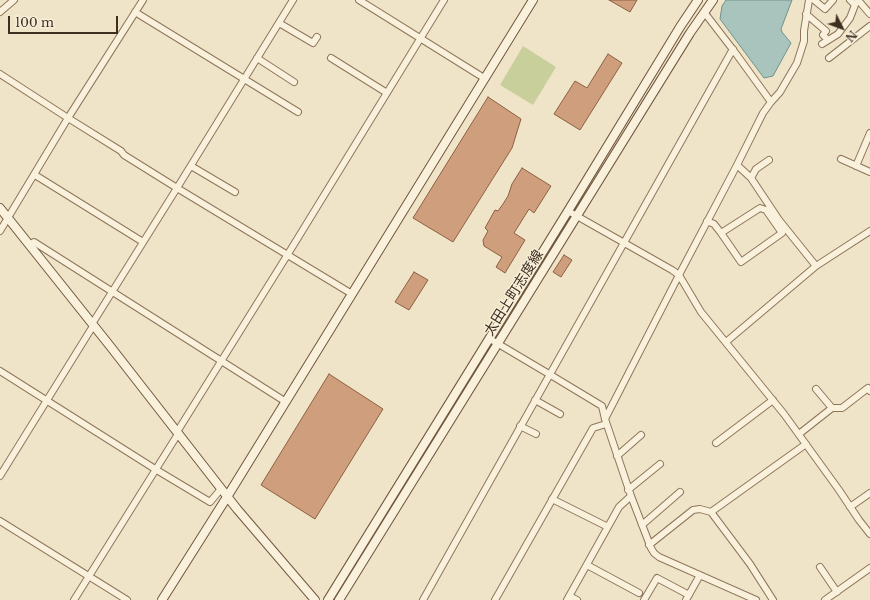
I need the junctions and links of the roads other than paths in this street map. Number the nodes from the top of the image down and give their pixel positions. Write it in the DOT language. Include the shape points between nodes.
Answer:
graph roads {
  1 [pos="14,0"];
  2 [pos="143,0"];
  3 [pos="284,0"];
  4 [pos="359,0"];
  5 [pos="444,0"];
  6 [pos="533,0"];
  7 [pos="713,0"];
  8 [pos="809,0"];
  9 [pos="814,0"];
  10 [pos="833,0"];
  11 [pos="850,0"];
  12 [pos="858,0"];
  13 [pos="292,2"];
  14 [pos="694,2"];
  15 [pos="1,9"];
  16 [pos="825,9"];
  17 [pos="135,12"];
  18 [pos="704,12"];
  19 [pos="806,14"];
  20 [pos="830,14"];
  21 [pos="870,14"];
  22 [pos="279,22"];
  23 [pos="870,26"];
  24 [pos="838,34"];
  25 [pos="318,37"];
  26 [pos="421,38"];
  27 [pos="846,44"];
  28 [pos="733,49"];
  29 [pos="257,58"];
  30 [pos="331,58"];
  31 [pos="829,58"];
  32 [pos="0,74"];
  33 [pos="244,78"];
  34 [pos="484,78"];
  35 [pos="294,82"];
  36 [pos="387,93"];
  37 [pos="771,102"];
  38 [pos="298,112"];
  39 [pos="68,118"];
  40 [pos="870,133"];
  41 [pos="841,159"];
  42 [pos="769,160"];
  43 [pos="737,165"];
  44 [pos="191,166"];
  45 [pos="856,166"];
  46 [pos="870,172"];
  47 [pos="34,175"];
  48 [pos="751,178"];
  49 [pos="177,188"];
  50 [pos="235,192"];
  51 [pos="0,208"];
  52 [pos="568,211"];
  53 [pos="577,216"];
  54 [pos="8,218"];
  55 [pos="707,221"];
  56 [pos="0,231"];
  57 [pos="870,231"];
  58 [pos="721,233"];
  59 [pos="143,242"];
  60 [pos="624,242"];
  61 [pos="30,246"];
  62 [pos="288,254"];
  63 [pos="816,266"];
  64 [pos="679,275"];
  65 [pos="112,291"];
  66 [pos="352,294"];
  67 [pos="92,325"];
  68 [pos="490,339"];
  69 [pos="726,342"];
  70 [pos="498,344"];
  71 [pos="221,361"];
  72 [pos="0,371"];
  73 [pos="549,374"];
  74 [pos="816,388"];
  75 [pos="869,388"];
  76 [pos="47,400"];
  77 [pos="535,400"];
  78 [pos="773,400"];
  79 [pos="286,402"];
  80 [pos="832,408"];
  81 [pos="560,414"];
  82 [pos="606,421"];
  83 [pos="520,426"];
  84 [pos="177,433"];
  85 [pos="536,434"];
  86 [pos="799,434"];
  87 [pos="641,435"];
  88 [pos="716,442"];
  89 [pos="806,444"];
  90 [pos="617,456"];
  91 [pos="660,464"];
  92 [pos="155,469"];
  93 [pos="0,476"];
  94 [pos="221,489"];
  95 [pos="680,492"];
  96 [pos="630,493"];
  97 [pos="870,493"];
  98 [pos="227,497"];
  99 [pos="552,499"];
  100 [pos="850,507"];
  101 [pos="711,512"];
  102 [pos="0,521"];
  103 [pos="642,525"];
  104 [pos="608,527"];
  105 [pos="870,534"];
  106 [pos="649,545"];
  107 [pos="587,565"];
  108 [pos="820,567"];
  109 [pos="870,568"];
  110 [pos="700,575"];
  111 [pos="89,576"];
  112 [pos="836,592"];
  113 [pos="638,593"];
  114 [pos="568,598"];
  115 [pos="687,598"];
  116 [pos="74,600"];
  117 [pos="127,600"];
  118 [pos="162,600"];
  119 [pos="314,600"];
  120 [pos="328,600"];
  121 [pos="339,600"];
  122 [pos="423,600"];
  123 [pos="495,600"];
  124 [pos="577,600"];
  125 [pos="644,600"];
  126 [pos="756,600"];
  127 [pos="773,600"];
  128 [pos="825,600"];
  1 -- 15 [label="street"];
  2 -- 17 [label="street"];
  3 -- 13 [label="street"];
  4 -- 26 [label="street"];
  5 -- 26 [label="street"];
  6 -- 34 [label="main road"];
  7 -- 18 [label="main road, 太田上町志度線"];
  8 -- 19 [label="street"];
  9 -- 16 [label="street"];
  10 -- 16 [label="street"];
  11 -- 24 [label="street" via="855,5 850,18"];
  12 -- 21 [label="street"];
  13 -- 22 [label="street"];
  14 -- 18 [label="main road"];
  14 -- 52 [label="main road, 太田上町志度線"];
  16 -- 20 [label="street"];
  17 -- 33 [label="street"];
  17 -- 39 [label="street"];
  18 -- 28 [label="street"];
  18 -- 53 [label="main road, 太田上町志度線"];
  19 -- 24 [label="street" via="826,31 823,35 825,42"];
  19 -- 37 [label="street" via="804,41 797,63"];
  22 -- 25 [label="street" via="313,44"];
  22 -- 29 [label="street"];
  23 -- 27 [label="street"];
  24 -- 27 [label="street"];
  26 -- 34 [label="street"];
  26 -- 36 [label="street"];
  27 -- 31 [label="street"];
  28 -- 37 [label="street"];
  28 -- 60 [label="street"];
  29 -- 33 [label="street"];
  29 -- 35 [label="street"];
  30 -- 36 [label="street"];
  32 -- 39 [label="street"];
  33 -- 38 [label="street"];
  33 -- 44 [label="street"];
  34 -- 66 [label="main road"];
  36 -- 62 [label="street"];
  37 -- 43 [label="street"];
  39 -- 47 [label="street"];
  39 -- 49 [label="street"];
  40 -- 45 [label="street"];
  41 -- 45 [label="street"];
  42 -- 48 [label="street" via="756,169"];
  43 -- 48 [label="street"];
  43 -- 55 [label="street"];
  44 -- 49 [label="street"];
  44 -- 50 [label="street"];
  45 -- 46 [label="street"];
  47 -- 54 [label="street"];
  47 -- 59 [label="street"];
  48 -- 63 [label="street" via="779,220"];
  49 -- 59 [label="street"];
  49 -- 62 [label="street"];
  51 -- 54 [label="main road"];
  52 -- 53 [label="street"];
  52 -- 68 [label="main road, 太田上町志度線"];
  53 -- 60 [label="street"];
  53 -- 70 [label="main road, 太田上町志度線"];
  54 -- 56 [label="street"];
  54 -- 61 [label="main road"];
  55 -- 58 [label="street" via="714,224"];
  55 -- 64 [label="street"];
  57 -- 63 [label="street"];
  58 -- 58 [label="street" via="741,262 782,233 766,210 760,208"];
  59 -- 65 [label="street"];
  60 -- 64 [label="street"];
  60 -- 73 [label="street"];
  61 -- 65 [label="street" via="34,242"];
  61 -- 67 [label="main road"];
  62 -- 66 [label="street"];
  62 -- 71 [label="street"];
  63 -- 69 [label="street"];
  64 -- 69 [label="street" via="701,312"];
  64 -- 82 [label="street"];
  65 -- 67 [label="street"];
  65 -- 71 [label="street"];
  66 -- 79 [label="main road"];
  67 -- 76 [label="street"];
  67 -- 84 [label="main road"];
  68 -- 70 [label="street"];
  68 -- 120 [label="main road, 太田上町志度線"];
  69 -- 78 [label="street"];
  70 -- 73 [label="street"];
  70 -- 121 [label="main road, 太田上町志度線"];
  71 -- 79 [label="street"];
  71 -- 84 [label="street"];
  72 -- 76 [label="street"];
  73 -- 77 [label="street"];
  73 -- 82 [label="street" via="602,406"];
  74 -- 80 [label="street"];
  75 -- 80 [label="street" via="842,408"];
  76 -- 92 [label="street"];
  76 -- 93 [label="street"];
  77 -- 81 [label="street"];
  77 -- 83 [label="street"];
  78 -- 86 [label="street"];
  78 -- 88 [label="street"];
  79 -- 98 [label="main road"];
  80 -- 86 [label="street"];
  82 -- 90 [label="street"];
  82 -- 99 [label="street" via="593,428"];
  83 -- 85 [label="street"];
  83 -- 122 [label="street"];
  84 -- 92 [label="street"];
  84 -- 94 [label="main road"];
  86 -- 89 [label="street"];
  87 -- 90 [label="street"];
  89 -- 100 [label="street"];
  89 -- 101 [label="street"];
  90 -- 96 [label="street"];
  91 -- 96 [label="street"];
  92 -- 94 [label="street" via="210,502"];
  92 -- 111 [label="street"];
  94 -- 98 [label="main road"];
  95 -- 103 [label="street"];
  96 -- 103 [label="street"];
  96 -- 104 [label="street"];
  97 -- 100 [label="street"];
  98 -- 118 [label="main road"];
  98 -- 119 [label="main road"];
  99 -- 104 [label="street"];
  99 -- 123 [label="street"];
  100 -- 105 [label="street"];
  101 -- 106 [label="street" via="693,510"];
  101 -- 127 [label="street"];
  102 -- 111 [label="street"];
  103 -- 106 [label="street"];
  104 -- 107 [label="street"];
  106 -- 110 [label="street" via="659,557"];
  107 -- 113 [label="street"];
  107 -- 114 [label="street"];
  108 -- 112 [label="street"];
  109 -- 112 [label="street"];
  110 -- 115 [label="street"];
  110 -- 126 [label="street"];
  111 -- 116 [label="street"];
  111 -- 117 [label="street"];
  112 -- 128 [label="street"];
  114 -- 124 [label="street"];
  115 -- 125 [label="street" via="657,578"];
}
